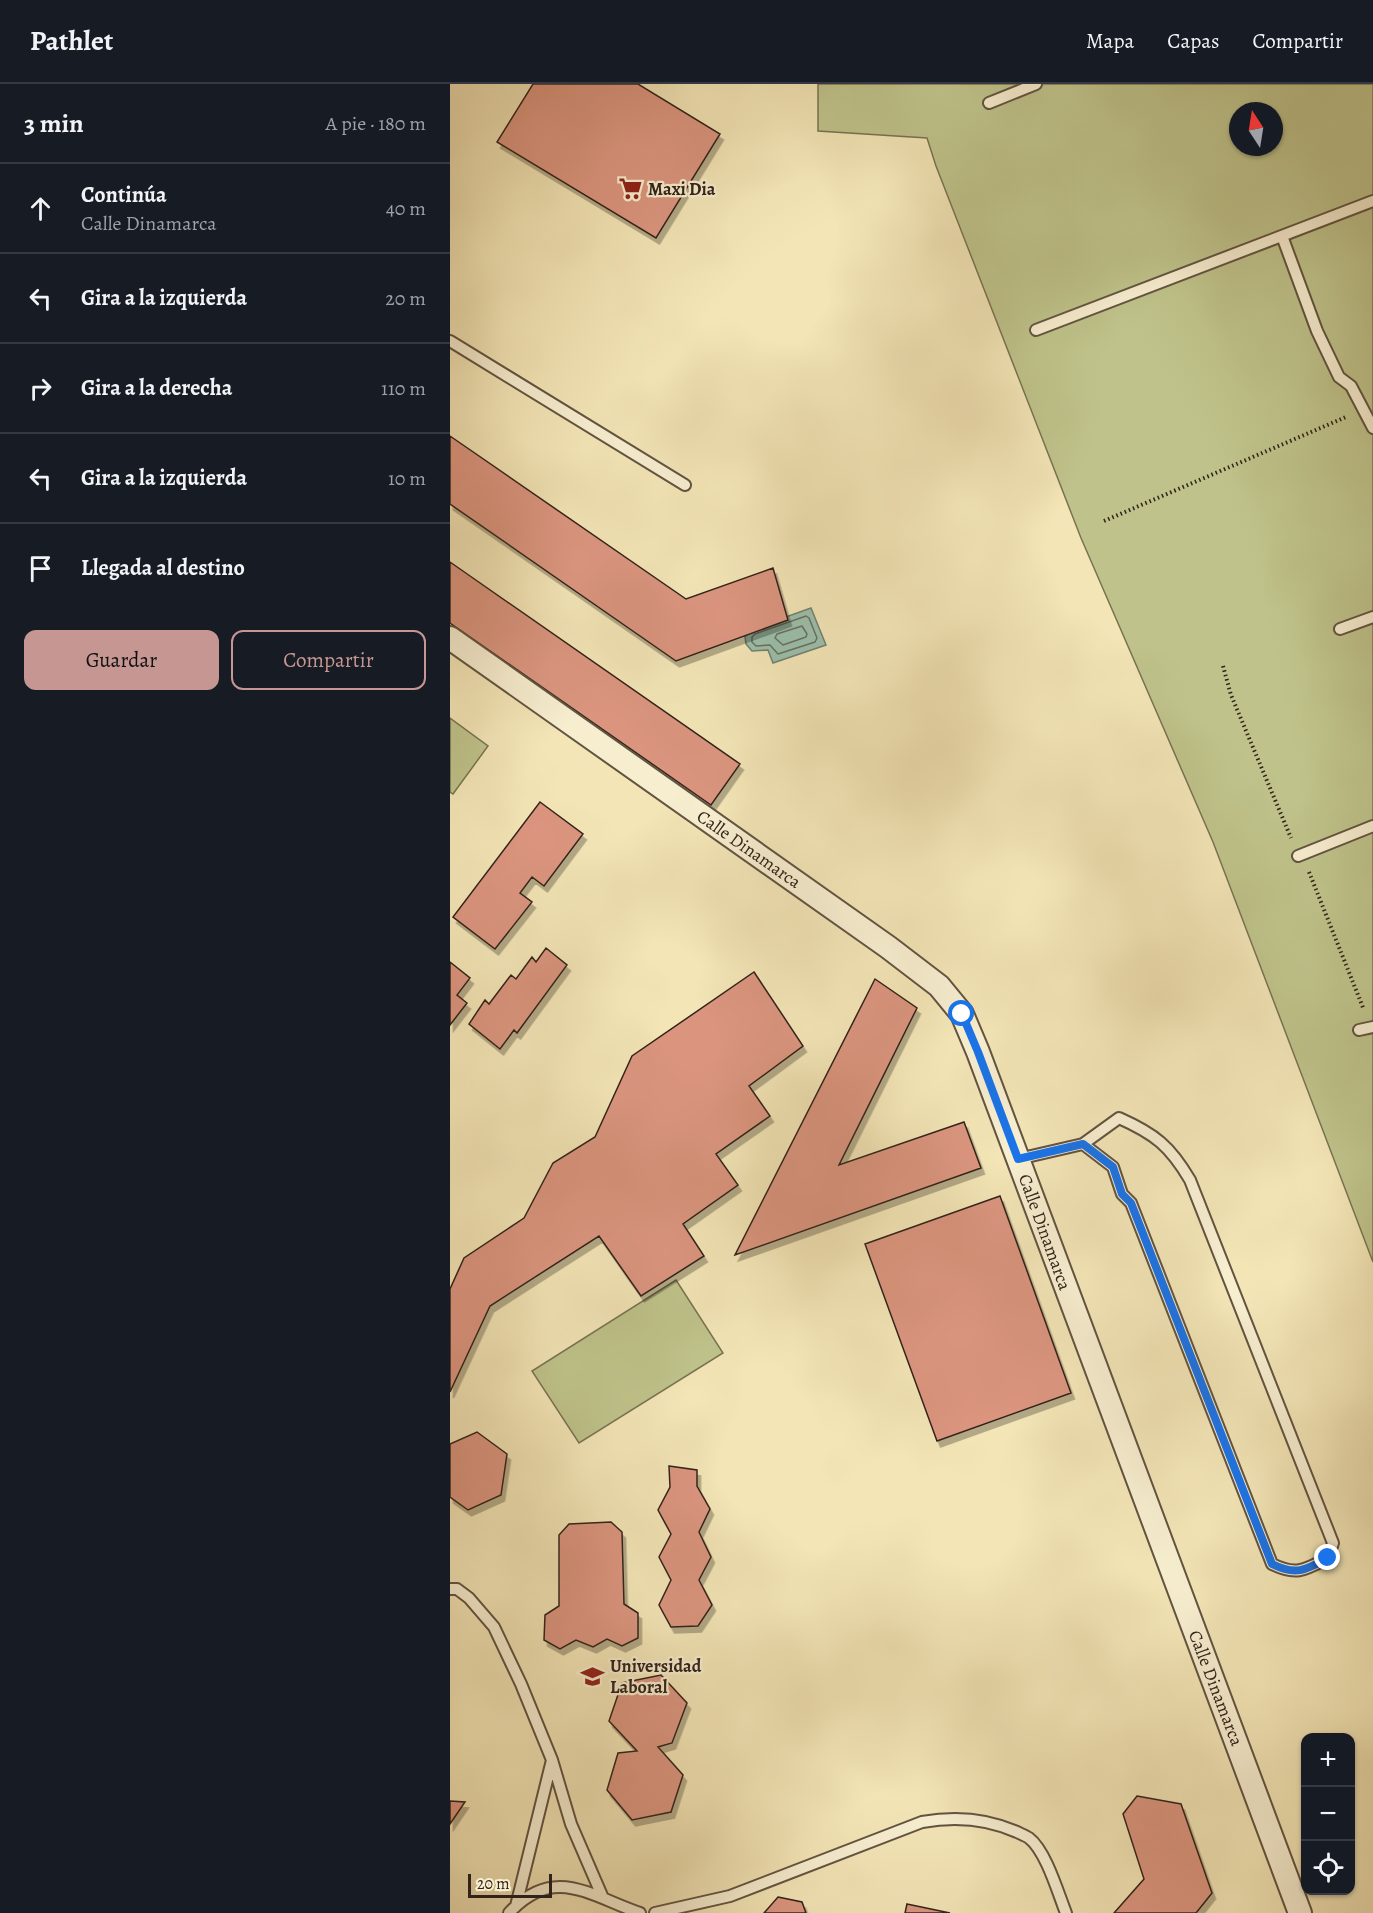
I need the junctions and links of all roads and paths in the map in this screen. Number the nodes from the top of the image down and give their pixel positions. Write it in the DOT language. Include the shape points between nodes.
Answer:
graph roads {
  1 [pos="1036,84"];
  2 [pos="989,103"];
  3 [pos="1373,201"];
  4 [pos="1282,236"];
  5 [pos="1036,330"];
  6 [pos="450,341"];
  7 [pos="1363,409"];
  8 [pos="1373,428"];
  9 [pos="685,484"];
  10 [pos="1104,521"];
  11 [pos="1373,617"];
  12 [pos="1340,629"];
  13 [pos="450,638"];
  14 [pos="1223,666"];
  15 [pos="1373,826"];
  16 [pos="1300,855"];
  17 [pos="1372,1028"];
  18 [pos="1359,1030"];
  19 [pos="1083,1144"];
  20 [pos="1018,1159"];
  21 [pos="450,1589"];
  22 [pos="552,1760"];
  23 [pos="603,1898"];
  24 [pos="512,1909"];
  25 [pos="640,1913"];
  26 [pos="655,1913"];
  27 [pos="1066,1913"];
  28 [pos="1300,1913"];
  1 -- 2 [label="lane"];
  3 -- 4 [label="lane"];
  4 -- 5 [label="lane"];
  4 -- 7 [label="lane" via="1317,331 1339,377 1351,386"];
  6 -- 9 [label="lane"];
  7 -- 8 [label="lane"];
  7 -- 10 [label="path"];
  11 -- 12 [label="lane"];
  13 -- 20 [label="street, Calle Dinamarca" via="939,986 962,1014"];
  14 -- 16 [label="path" via="1231,695"];
  15 -- 16 [label="lane"];
  16 -- 17 [label="path"];
  17 -- 18 [label="lane"];
  19 -- 19 [label="lane" via="1119,1118 1164,1144 1190,1179 1333,1543 1328,1558 1288,1572 1272,1564 1131,1203 1122,1194 1113,1167"];
  19 -- 20 [label="lane"];
  20 -- 28 [label="street, Calle Dinamarca"];
  21 -- 22 [label="lane" via="469,1598 494,1627"];
  22 -- 23 [label="lane" via="571,1824"];
  22 -- 24 [label="lane"];
  23 -- 24 [label="lane" via="584,1890 549,1888 528,1895"];
  23 -- 25 [label="lane"];
  26 -- 27 [label="lane" via="730,1896 921,1821 967,1818 1005,1827 1029,1838 1040,1851"];
}
